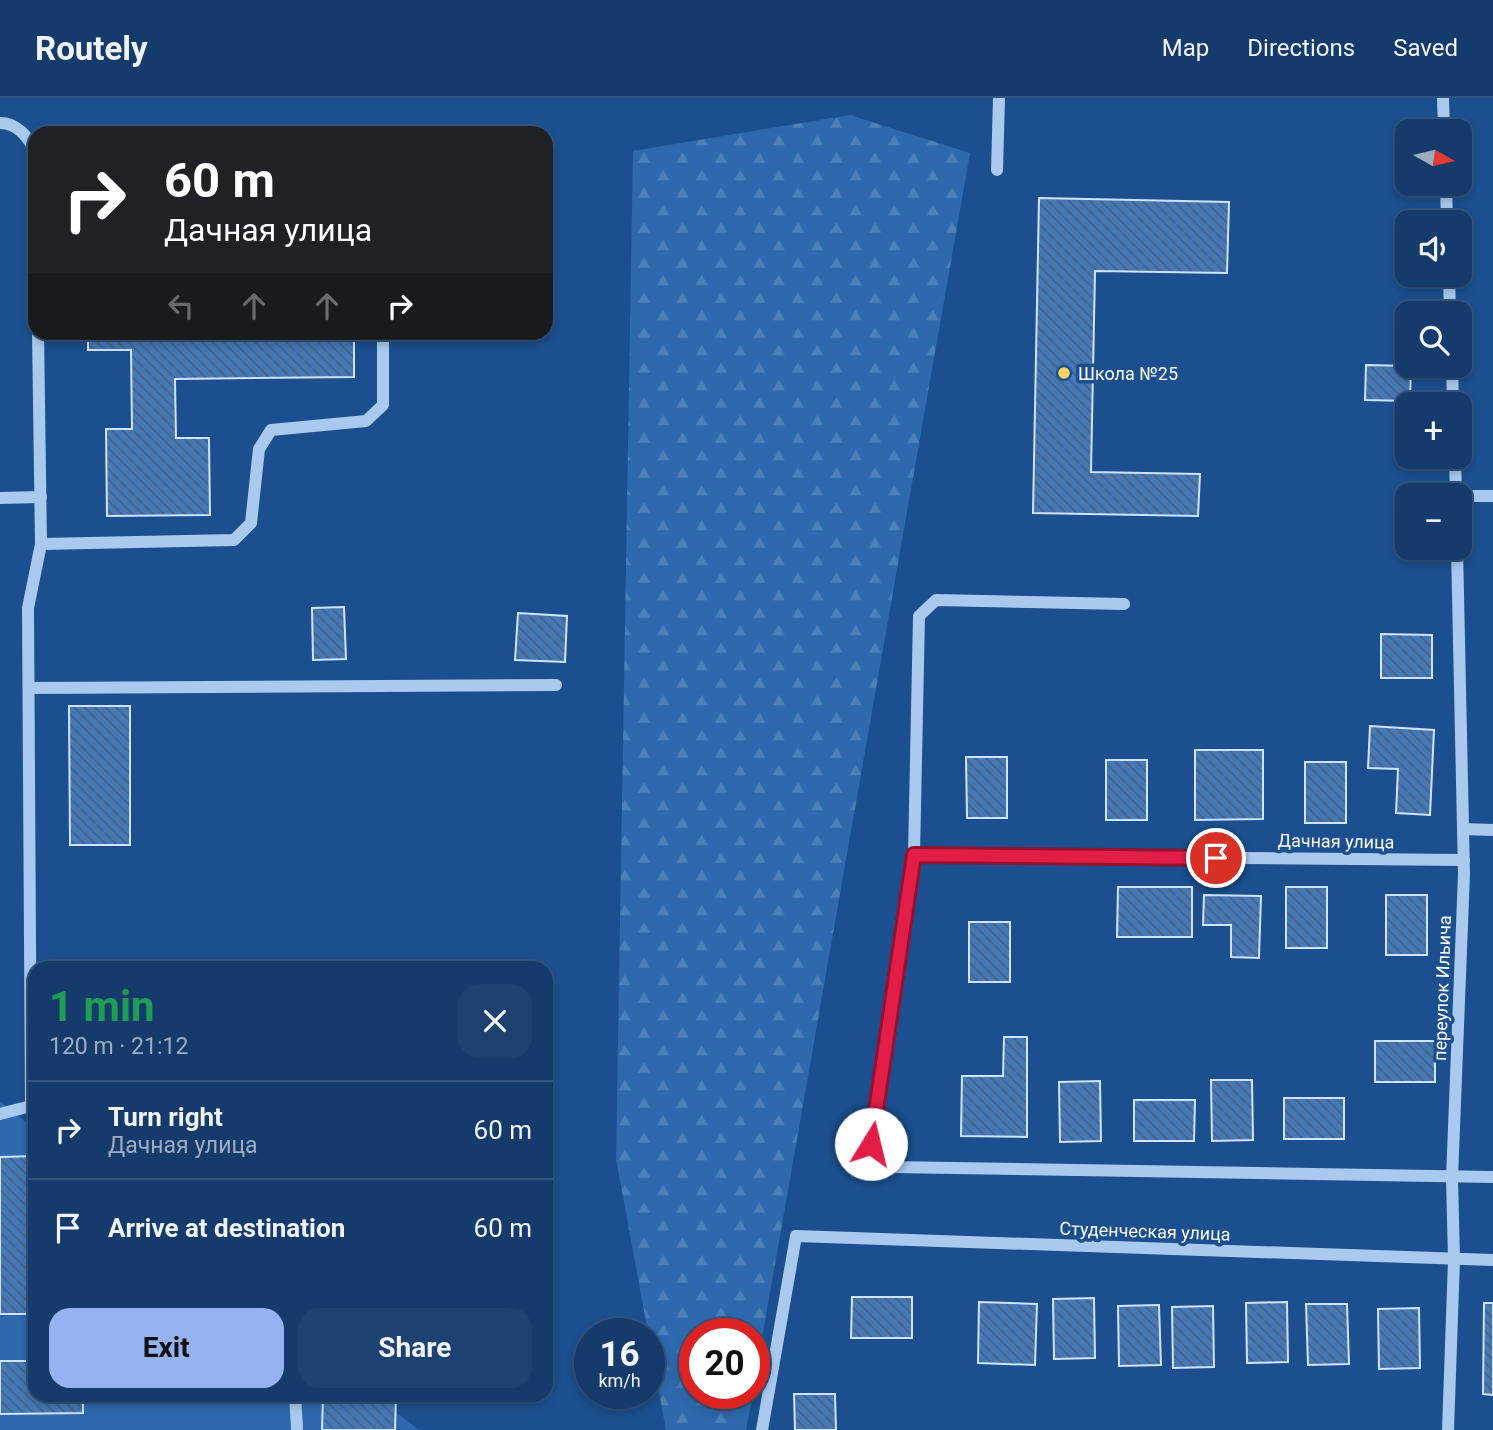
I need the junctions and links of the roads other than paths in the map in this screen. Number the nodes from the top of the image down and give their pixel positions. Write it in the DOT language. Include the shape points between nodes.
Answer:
graph roads {
  1 [pos="999,98"];
  2 [pos="1443,98"];
  3 [pos="1444,119"];
  4 [pos="0,123"];
  5 [pos="28,139"];
  6 [pos="997,170"];
  7 [pos="38,340"];
  8 [pos="383,340"];
  9 [pos="1472,496"];
  10 [pos="1493,496"];
  11 [pos="41,497"];
  12 [pos="0,498"];
  13 [pos="41,544"];
  14 [pos="1457,560"];
  15 [pos="1124,604"];
  16 [pos="556,685"];
  17 [pos="29,688"];
  18 [pos="1463,830"];
  19 [pos="1493,830"];
  20 [pos="914,855"];
  21 [pos="1464,860"];
  22 [pos="32,961"];
  23 [pos="28,1107"];
  24 [pos="0,1114"];
  25 [pos="1493,1177"];
  26 [pos="1452,1178"];
  27 [pos="1454,1260"];
  28 [pos="1493,1260"];
  29 [pos="295,1402"];
  30 [pos="297,1428"];
  31 [pos="762,1430"];
  32 [pos="1448,1430"];
  1 -- 6 [label="street"];
  2 -- 3 [label="street"];
  4 -- 5 [label="street" via="9,123"];
  7 -- 11 [label="street"];
  8 -- 13 [label="street" via="383,405 366,421 271,430 259,449 251,523 234,540"];
  9 -- 10 [label="street"];
  11 -- 12 [label="street"];
  11 -- 13 [label="street"];
  13 -- 17 [label="street" via="28,608"];
  14 -- 18 [label="street, переулок Ильича"];
  15 -- 20 [label="street" via="936,600 919,616"];
  16 -- 17 [label="street"];
  17 -- 22 [label="street"];
  18 -- 19 [label="street"];
  18 -- 21 [label="street, переулок Ильича"];
  20 -- 21 [label="street, Дачная улица"];
  20 -- 26 [label="street" via="871,1144 891,1167"];
  21 -- 26 [label="street, переулок Ильича"];
  23 -- 24 [label="street"];
  25 -- 26 [label="street"];
  26 -- 27 [label="street, переулок Ильича"];
  27 -- 28 [label="street, Студенческая улица"];
  27 -- 31 [label="street, Студенческая улица" via="796,1236"];
  27 -- 32 [label="street, переулок Ильича"];
  29 -- 30 [label="street"];
}
